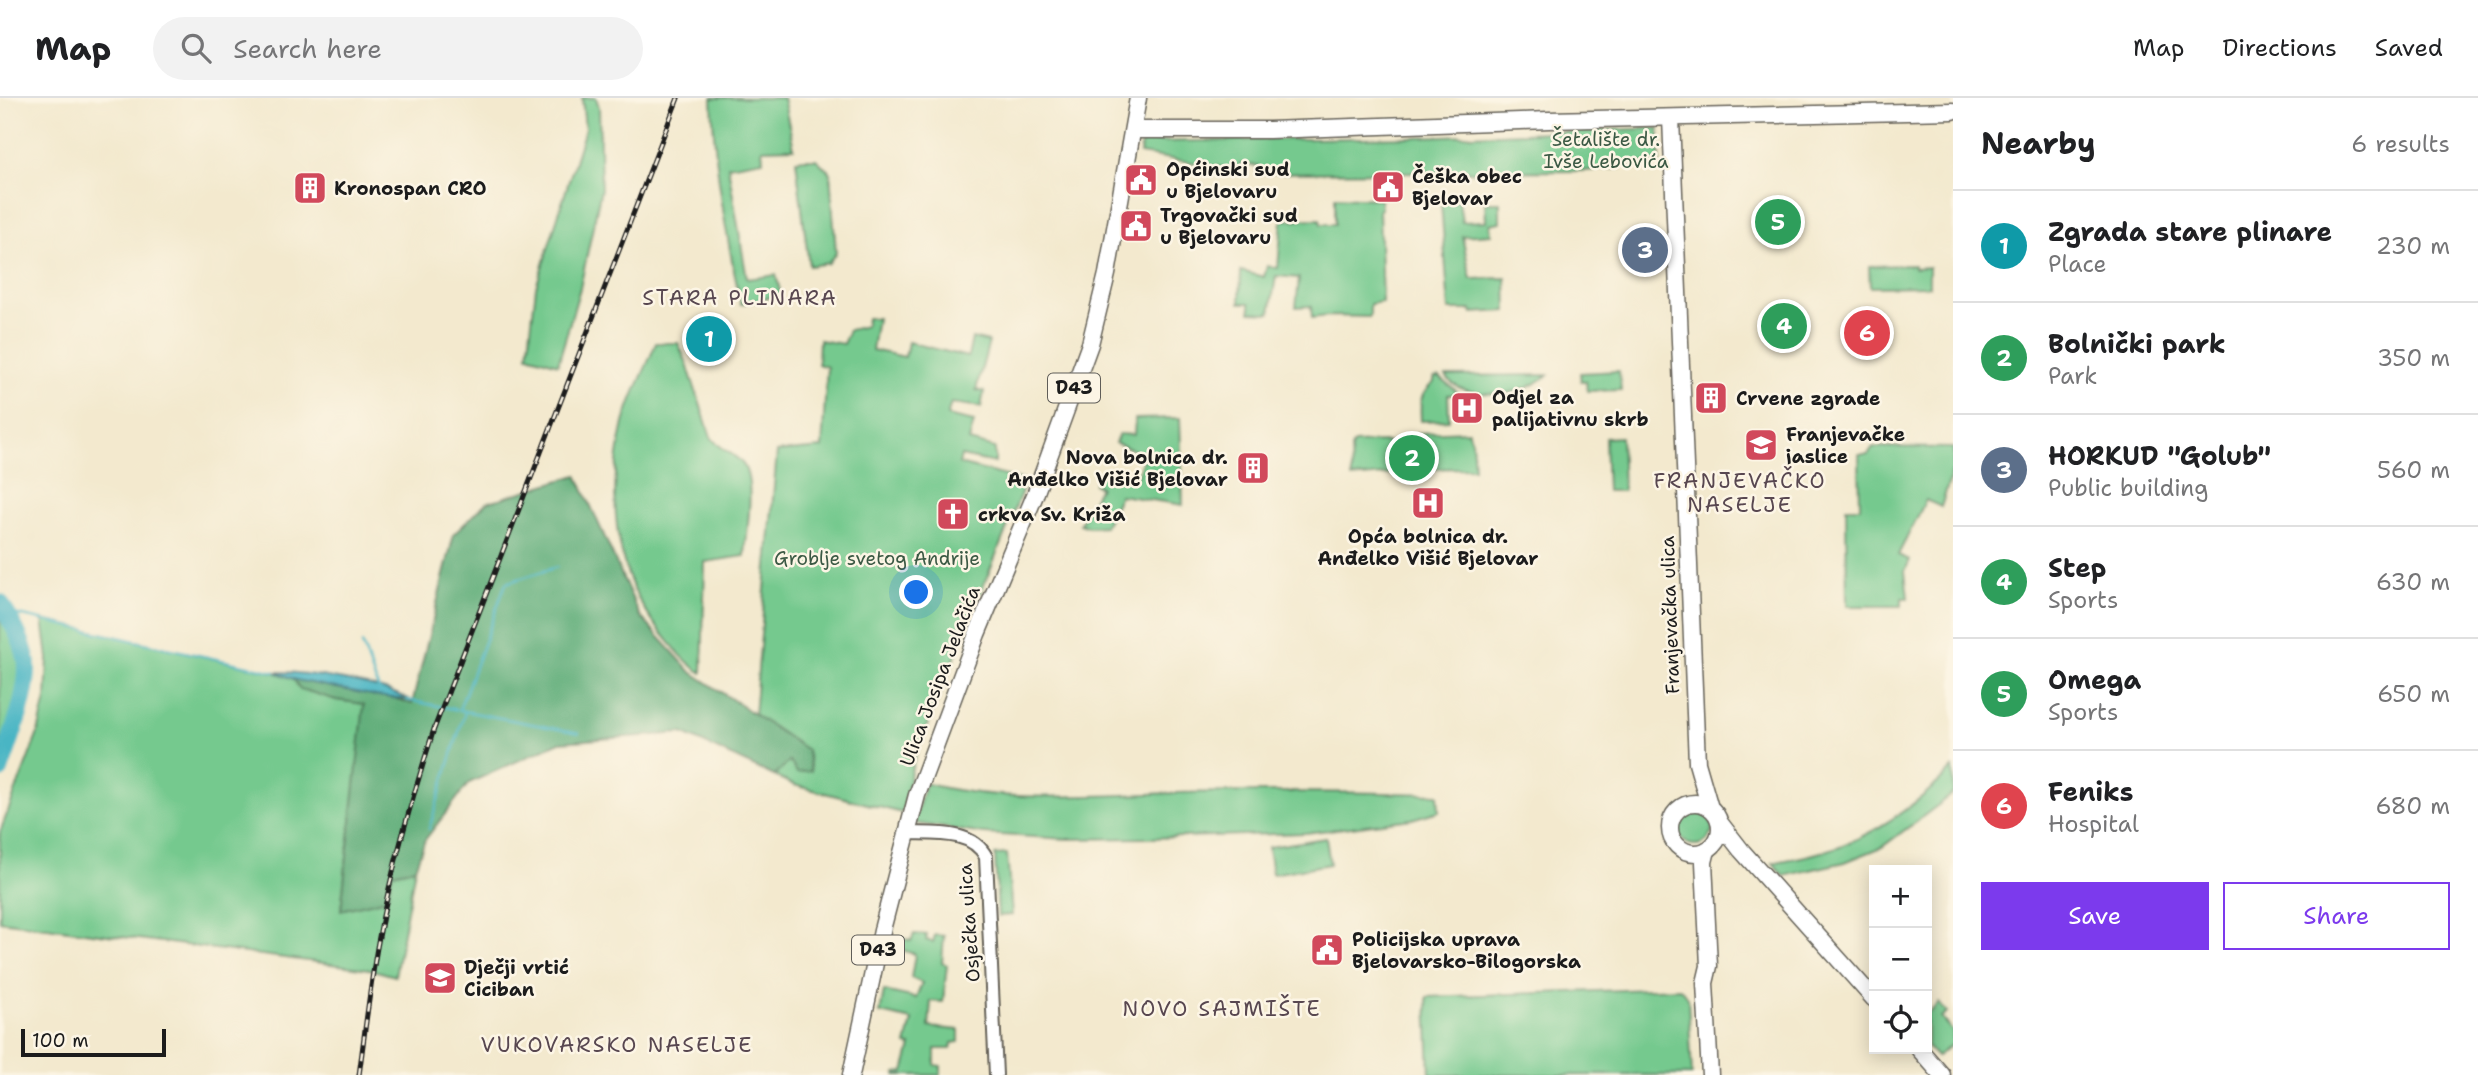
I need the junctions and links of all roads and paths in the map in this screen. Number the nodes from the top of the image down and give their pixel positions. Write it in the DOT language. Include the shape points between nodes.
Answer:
graph roads {
  1 [pos="1138,98"];
  2 [pos="1953,111"];
  3 [pos="1671,118"];
  4 [pos="1133,130"];
  5 [pos="1697,763"];
  6 [pos="1685,806"];
  7 [pos="1710,808"];
  8 [pos="1720,823"];
  9 [pos="907,829"];
  10 [pos="1710,848"];
  11 [pos="1741,850"];
  12 [pos="1686,852"];
  13 [pos="1705,983"];
  14 [pos="1869,993"];
  15 [pos="1923,1054"];
  16 [pos="851,1075"];
  17 [pos="996,1075"];
  18 [pos="1710,1075"];
  19 [pos="1942,1075"];
  1 -- 4 [label="main road, Ulica Josipa Jelačića"];
  2 -- 3 [label="main road"];
  3 -- 4 [label="main road"];
  3 -- 5 [label="main road, Franjevačka ulica"];
  4 -- 9 [label="main road, Ulica Josipa Jelačića / D43" via="1090,344"];
  5 -- 6 [label="main road, Franjevačka ulica"];
  5 -- 7 [label="main road, Franjevačka ulica"];
  6 -- 7 [label="main road"];
  6 -- 12 [label="main road" via="1674,817 1671,833"];
  7 -- 8 [label="main road"];
  8 -- 10 [label="main road" via="1718,839"];
  8 -- 11 [label="main road"];
  9 -- 16 [label="main road, D43"];
  9 -- 17 [label="street, Osječka ulica" via="964,838 981,847 986,857"];
  10 -- 11 [label="main road" via="1727,845"];
  10 -- 12 [label="main road"];
  10 -- 13 [label="main road" via="1704,862 1709,966"];
  11 -- 14 [label="main road"];
  12 -- 13 [label="main road" via="1693,862 1700,969"];
  13 -- 18 [label="main road"];
  15 -- 19 [label="main road"];
}
